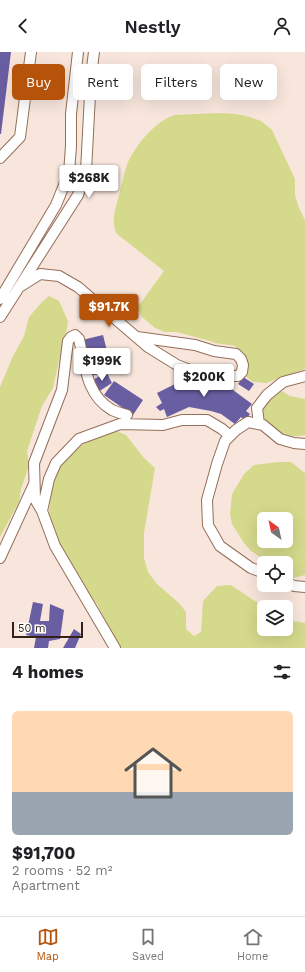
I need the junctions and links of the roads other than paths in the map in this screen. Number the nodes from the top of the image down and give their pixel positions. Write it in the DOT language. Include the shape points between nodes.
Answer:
graph roads {
  1 [pos="31,52"];
  2 [pos="78,52"];
  3 [pos="94,52"];
  4 [pos="0,158"];
  5 [pos="19,287"];
  6 [pos="0,299"];
  7 [pos="0,317"];
  8 [pos="137,337"];
  9 [pos="198,373"];
  10 [pos="214,376"];
  11 [pos="305,376"];
  12 [pos="127,415"];
  13 [pos="258,424"];
  14 [pos="230,436"];
  15 [pos="305,444"];
  16 [pos="35,482"];
  17 [pos="42,510"];
  18 [pos="0,558"];
  19 [pos="257,570"];
  20 [pos="293,586"];
  21 [pos="305,587"];
  22 [pos="115,648"];
  1 -- 4 [label="street" via="20,137"];
  2 -- 6 [label="street" via="71,114 70,173 56,205"];
  3 -- 5 [label="street" via="90,76 86,171 78,195"];
  5 -- 7 [label="street"];
  5 -- 8 [label="street" via="40,274 59,276 78,287"];
  8 -- 9 [label="street" via="177,365"];
  8 -- 10 [label="street" via="195,345 236,354 241,359 242,372 238,376"];
  11 -- 13 [label="street" via="282,382 267,396 257,408"];
  12 -- 16 [label="street" via="112,410 91,388 79,339 75,335 71,337 68,341 62,390 34,463"];
  13 -- 14 [label="street" via="248,422"];
  13 -- 15 [label="street" via="280,439"];
  14 -- 17 [label="street" via="207,420 182,420 164,425 120,424 79,439 56,463 49,479"];
  14 -- 19 [label="street" via="217,464 207,500 208,525 220,546"];
  16 -- 17 [label="street" via="35,499"];
  16 -- 18 [label="street"];
  17 -- 22 [label="street" via="55,546"];
  20 -- 21 [label="street"];
}
